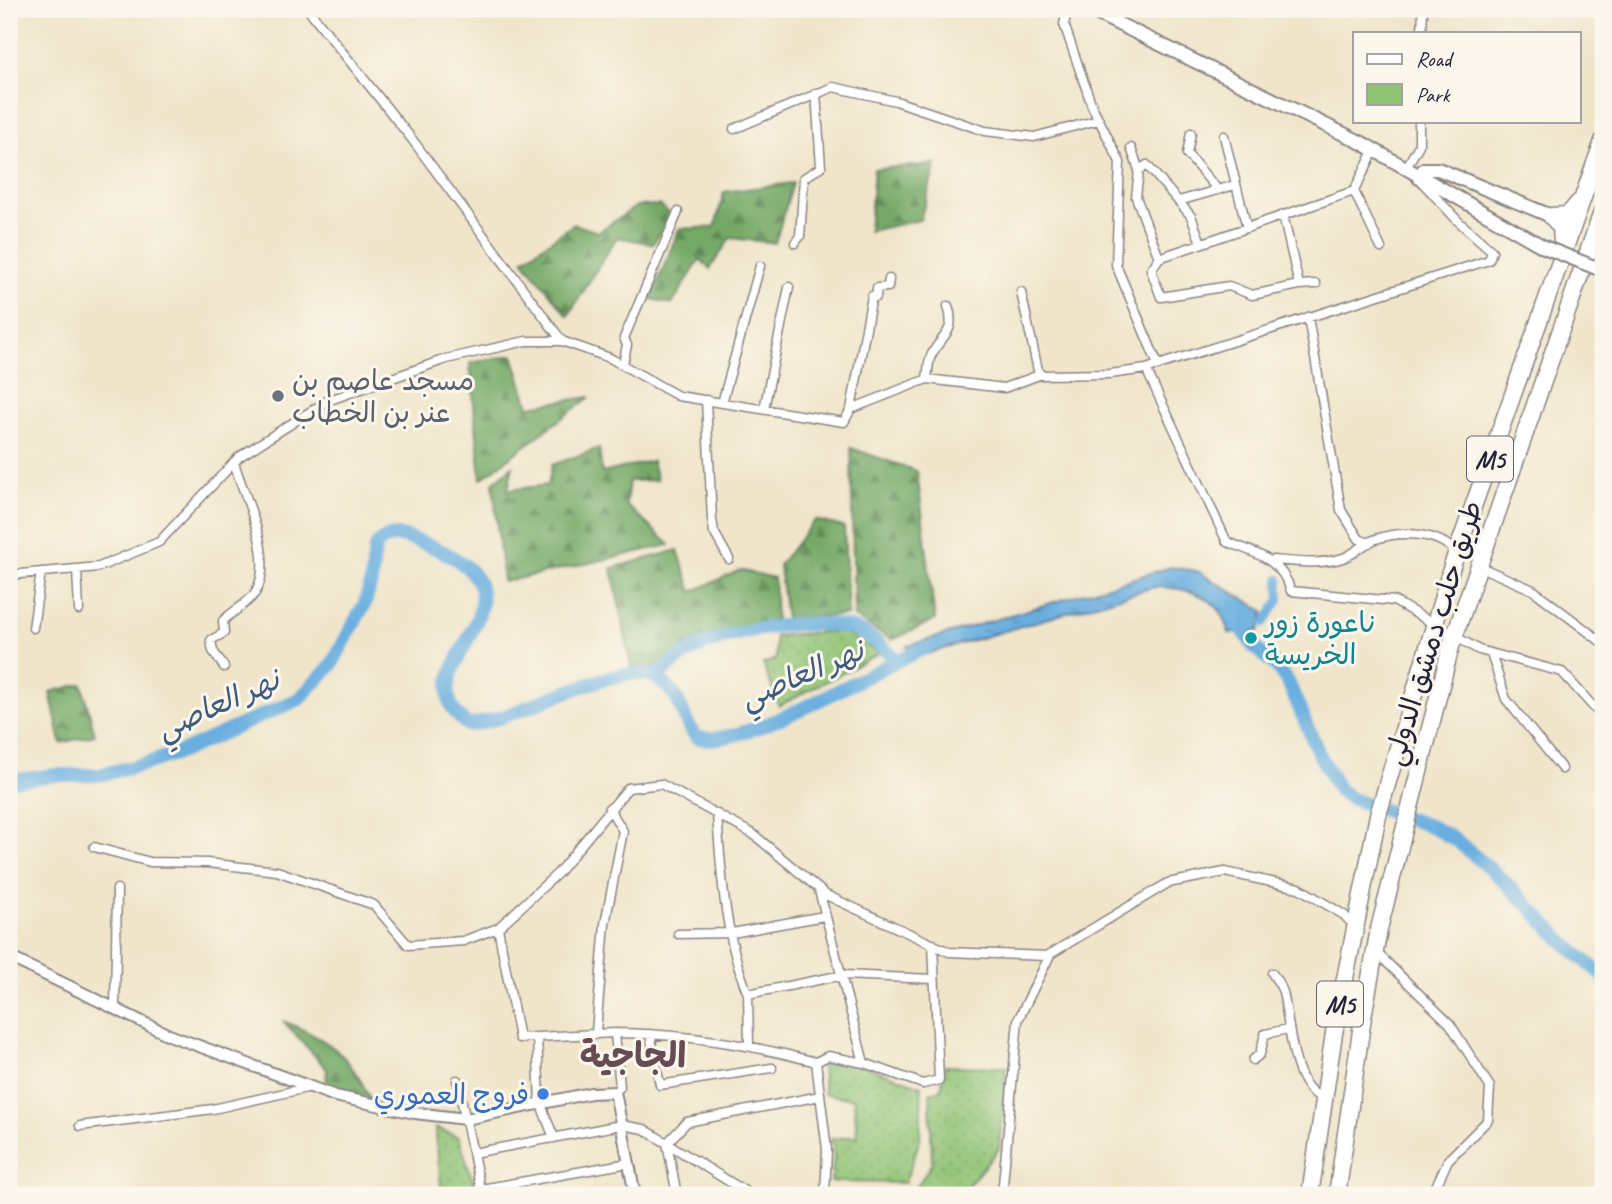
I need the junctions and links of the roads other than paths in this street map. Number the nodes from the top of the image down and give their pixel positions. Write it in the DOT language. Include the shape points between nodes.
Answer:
graph roads {
  1 [pos="308,9"];
  2 [pos="1068,9"];
  3 [pos="1088,9"];
  4 [pos="1423,9"];
  5 [pos="1422,32"];
  6 [pos="816,93"];
  7 [pos="1098,120"];
  8 [pos="1419,122"];
  9 [pos="734,129"];
  10 [pos="1191,133"];
  11 [pos="1224,136"];
  12 [pos="1603,141"];
  13 [pos="1131,148"];
  14 [pos="1374,150"];
  15 [pos="1139,170"];
  16 [pos="1405,170"];
  17 [pos="1419,178"];
  18 [pos="1235,185"];
  19 [pos="1587,185"];
  20 [pos="1218,190"];
  21 [pos="1354,191"];
  22 [pos="1178,201"];
  23 [pos="1603,209"];
  24 [pos="678,212"];
  25 [pos="1283,215"];
  26 [pos="1551,216"];
  27 [pos="1247,228"];
  28 [pos="795,243"];
  29 [pos="1201,243"];
  30 [pos="1381,248"];
  31 [pos="1603,248"];
  32 [pos="1159,258"];
  33 [pos="1558,265"];
  34 [pos="760,266"];
  35 [pos="1601,269"];
  36 [pos="889,279"];
  37 [pos="1316,284"];
  38 [pos="1299,285"];
  39 [pos="789,287"];
  40 [pos="1575,289"];
  41 [pos="1021,292"];
  42 [pos="948,306"];
  43 [pos="1308,317"];
  44 [pos="562,341"];
  45 [pos="623,364"];
  46 [pos="1158,365"];
  47 [pos="1146,369"];
  48 [pos="1039,375"];
  49 [pos="927,379"];
  50 [pos="706,400"];
  51 [pos="722,403"];
  52 [pos="764,409"];
  53 [pos="851,409"];
  54 [pos="234,462"];
  55 [pos="1369,543"];
  56 [pos="1457,554"];
  57 [pos="729,559"];
  58 [pos="1273,560"];
  59 [pos="1477,566"];
  60 [pos="77,569"];
  61 [pos="41,572"];
  62 [pos="9,575"];
  63 [pos="79,610"];
  64 [pos="1434,626"];
  65 [pos="33,628"];
  66 [pos="1454,637"];
  67 [pos="1603,643"];
  68 [pos="1491,654"];
  69 [pos="224,667"];
  70 [pos="1598,712"];
  71 [pos="1562,768"];
  72 [pos="609,808"];
  73 [pos="717,814"];
  74 [pos="94,847"];
  75 [pos="819,889"];
  76 [pos="117,890"];
  77 [pos="824,916"];
  78 [pos="1355,927"];
  79 [pos="498,928"];
  80 [pos="732,933"];
  81 [pos="678,934"];
  82 [pos="933,944"];
  83 [pos="1375,951"];
  84 [pos="1050,955"];
  85 [pos="9,957"];
  86 [pos="1272,973"];
  87 [pos="843,975"];
  88 [pos="933,979"];
  89 [pos="748,994"];
  90 [pos="115,1008"];
  91 [pos="1288,1029"];
  92 [pos="596,1032"];
  93 [pos="615,1034"];
  94 [pos="650,1034"];
  95 [pos="537,1037"];
  96 [pos="749,1045"];
  97 [pos="1253,1059"];
  98 [pos="816,1062"];
  99 [pos="864,1063"];
  100 [pos="772,1068"];
  101 [pos="457,1080"];
  102 [pos="311,1087"];
  103 [pos="615,1092"];
  104 [pos="820,1096"];
  105 [pos="1324,1098"];
  106 [pos="540,1102"];
  107 [pos="466,1119"];
  108 [pos="621,1125"];
  109 [pos="80,1126"];
  110 [pos="554,1138"];
  111 [pos="667,1143"];
  112 [pos="473,1153"];
  113 [pos="629,1163"];
  114 [pos="481,1192"];
  115 [pos="748,1194"];
  116 [pos="635,1195"];
  117 [pos="677,1195"];
  118 [pos="825,1195"];
  119 [pos="1002,1195"];
  120 [pos="1310,1195"];
  121 [pos="1337,1195"];
  122 [pos="1432,1195"];
  1 -- 44 [label="street"];
  2 -- 7 [label="street" via="1064,24"];
  3 -- 14 [label="main road"];
  4 -- 5 [label="street"];
  6 -- 7 [label="street" via="833,87 896,101 985,131 1034,137"];
  6 -- 9 [label="street"];
  6 -- 28 [label="street" via="821,167 804,178 800,236"];
  7 -- 46 [label="street" via="1120,162 1116,265"];
  8 -- 16 [label="street" via="1419,145"];
  10 -- 20 [label="street" via="1188,154"];
  11 -- 18 [label="street"];
  12 -- 19 [label="highway, طريق حلب دمشق الدولي / M5"];
  13 -- 15 [label="street"];
  14 -- 16 [label="main road"];
  14 -- 21 [label="street"];
  15 -- 22 [label="street" via="1147,165"];
  15 -- 32 [label="street" via="1136,197"];
  16 -- 17 [label="main road"];
  17 -- 26 [label="main road" via="1424,169 1438,169"];
  17 -- 35 [label="main road, bridge" via="1544,247"];
  17 -- 43 [label="street" via="1458,221 1488,244 1492,251 1489,260"];
  18 -- 20 [label="street"];
  18 -- 27 [label="street"];
  19 -- 26 [label="highway" via="1568,215"];
  19 -- 33 [label="highway, طريق حلب دمشق الدولي / M5"];
  20 -- 22 [label="street"];
  21 -- 25 [label="street"];
  21 -- 30 [label="street"];
  22 -- 29 [label="street" via="1191,216"];
  23 -- 40 [label="highway, طريق حلب دمشق الدولي / M5"];
  24 -- 45 [label="street" via="624,338"];
  25 -- 27 [label="street"];
  25 -- 38 [label="street"];
  26 -- 33 [label="highway" via="1563,236"];
  27 -- 29 [label="street"];
  29 -- 32 [label="street"];
  31 -- 40 [label="highway"];
  32 -- 38 [label="street" via="1151,270 1161,297 1229,286 1252,295"];
  33 -- 56 [label="highway, طريق حلب دمشق الدولي / M5"];
  34 -- 51 [label="street"];
  36 -- 53 [label="street" via="888,287 877,288 876,297 872,296"];
  37 -- 38 [label="street"];
  39 -- 52 [label="street"];
  40 -- 59 [label="highway, طريق حلب دمشق الدولي / M5"];
  41 -- 48 [label="street"];
  42 -- 49 [label="street" via="952,320 931,357"];
  43 -- 46 [label="street"];
  43 -- 55 [label="street" via="1341,510 1359,539"];
  44 -- 45 [label="street"];
  44 -- 54 [label="street" via="526,341 446,359 327,401"];
  45 -- 50 [label="street" via="678,396"];
  46 -- 47 [label="street"];
  47 -- 48 [label="street"];
  47 -- 58 [label="street" via="1227,542"];
  48 -- 49 [label="street" via="1004,387"];
  49 -- 53 [label="street"];
  50 -- 51 [label="street"];
  50 -- 57 [label="street" via="712,519"];
  51 -- 52 [label="street"];
  52 -- 53 [label="street" via="844,422"];
  54 -- 60 [label="street" via="159,542 99,567"];
  54 -- 69 [label="street" via="262,553 255,594 223,621 224,633 211,640"];
  55 -- 56 [label="street" via="1408,534 1448,543"];
  55 -- 58 [label="street" via="1345,558 1317,563"];
  56 -- 64 [label="highway, طريق حلب دمشق الدولي / M5"];
  58 -- 64 [label="street" via="1291,591 1394,601"];
  59 -- 66 [label="highway, طريق حلب دمشق الدولي / M5"];
  59 -- 67 [label="street" via="1533,590"];
  60 -- 61 [label="street"];
  60 -- 63 [label="street"];
  61 -- 62 [label="street"];
  61 -- 65 [label="street"];
  64 -- 66 [label="street"];
  64 -- 78 [label="highway, طريق حلب دمشق الدولي / M5" via="1378,815"];
  66 -- 68 [label="street"];
  66 -- 83 [label="highway, طريق حلب دمشق الدولي / M5"];
  68 -- 70 [label="street" via="1562,672"];
  68 -- 71 [label="street" via="1506,699"];
  72 -- 73 [label="street" via="628,788 661,785"];
  72 -- 79 [label="street" via="558,873"];
  72 -- 92 [label="street" via="624,831 605,923"];
  73 -- 75 [label="street" via="753,834"];
  73 -- 80 [label="street" via="721,881"];
  74 -- 79 [label="street" via="150,862 277,872 374,905 408,945 463,942"];
  75 -- 77 [label="street"];
  75 -- 82 [label="street"];
  76 -- 90 [label="street"];
  77 -- 80 [label="street"];
  77 -- 87 [label="street"];
  78 -- 84 [label="street" via="1344,915 1299,888 1225,872 1168,883"];
  78 -- 105 [label="highway, طريق حلب دمشق الدولي / M5"];
  79 -- 95 [label="street" via="519,1038"];
  80 -- 81 [label="street"];
  80 -- 89 [label="street"];
  82 -- 84 [label="street" via="949,952"];
  82 -- 88 [label="street"];
  83 -- 121 [label="highway, M5"];
  83 -- 122 [label="street" via="1450,1024 1490,1087 1488,1120 1448,1160"];
  84 -- 119 [label="street" via="1018,1020"];
  85 -- 90 [label="street"];
  86 -- 91 [label="street" via="1283,991"];
  87 -- 88 [label="street"];
  87 -- 89 [label="street"];
  87 -- 99 [label="street"];
  88 -- 99 [label="street" via="939,1080 922,1084"];
  89 -- 96 [label="street"];
  90 -- 102 [label="street" via="169,1035"];
  91 -- 97 [label="street" via="1265,1034 1260,1054"];
  91 -- 105 [label="street" via="1306,1087 1313,1096"];
  92 -- 93 [label="street"];
  92 -- 95 [label="street"];
  93 -- 94 [label="street"];
  93 -- 103 [label="street" via="620,1087"];
  94 -- 96 [label="street"];
  94 -- 100 [label="street" via="660,1085"];
  95 -- 106 [label="street"];
  96 -- 98 [label="street"];
  98 -- 99 [label="street" via="828,1056"];
  98 -- 104 [label="street"];
  101 -- 107 [label="street"];
  102 -- 107 [label="street" via="415,1113"];
  102 -- 109 [label="street" via="213,1109"];
  103 -- 106 [label="street"];
  103 -- 108 [label="street"];
  104 -- 111 [label="street" via="687,1122"];
  104 -- 118 [label="street" via="827,1150"];
  105 -- 120 [label="highway, طريق حلب دمشق الدولي / M5"];
  106 -- 107 [label="street"];
  106 -- 110 [label="street"];
  107 -- 112 [label="street"];
  108 -- 110 [label="street"];
  108 -- 111 [label="street" via="644,1129"];
  108 -- 113 [label="street"];
  110 -- 112 [label="street"];
  111 -- 115 [label="street"];
  111 -- 117 [label="street"];
  112 -- 114 [label="street"];
  113 -- 114 [label="street"];
  113 -- 116 [label="street"];
}
